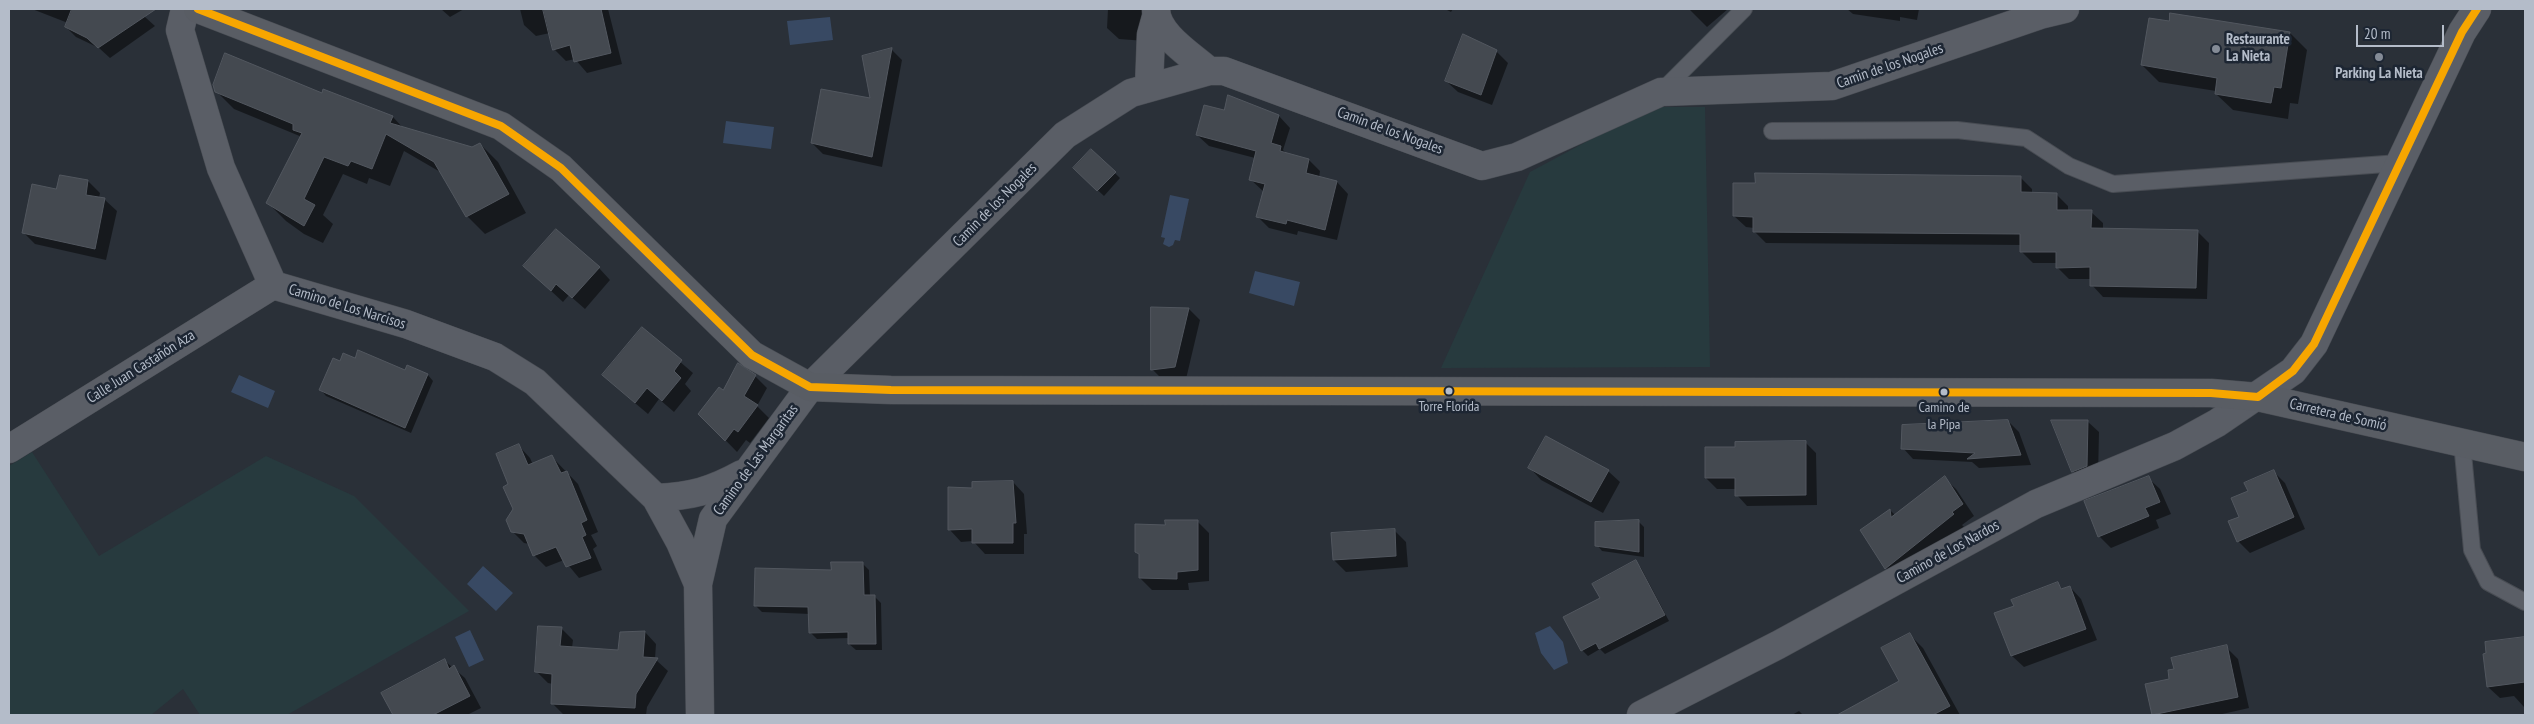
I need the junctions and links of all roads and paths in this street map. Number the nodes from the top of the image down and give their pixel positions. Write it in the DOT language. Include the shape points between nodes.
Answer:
graph roads {
  1 [pos="185,9"];
  2 [pos="198,9"];
  3 [pos="1744,9"];
  4 [pos="2065,9"];
  5 [pos="2477,9"];
  6 [pos="1156,13"];
  7 [pos="1209,71"];
  8 [pos="1149,87"];
  9 [pos="1661,92"];
  10 [pos="1772,131"];
  11 [pos="2399,163"];
  12 [pos="273,285"];
  13 [pos="810,387"];
  14 [pos="2258,397"];
  15 [pos="2462,442"];
  16 [pos="9,449"];
  17 [pos="2525,457"];
  18 [pos="746,472"];
  19 [pos="656,498"];
  20 [pos="698,584"];
  21 [pos="2525,602"];
  22 [pos="700,715"];
  23 [pos="1641,715"];
  1 -- 12 [label="street, Camino de Los Narcisos" via="180,30 221,168"];
  2 -- 13 [label="street, Carretera de Somió" via="501,126 561,168 752,355"];
  3 -- 9 [label="lane"];
  4 -- 9 [label="street, Camin de los Nogales" via="1832,86"];
  5 -- 11 [label="street" via="2462,32"];
  6 -- 7 [label="street" via="1173,40"];
  6 -- 8 [label="street" via="1151,34"];
  7 -- 8 [label="street, Camin de los Nogales"];
  7 -- 9 [label="street, Camin de los Nogales" via="1224,70 1482,166 1517,157"];
  8 -- 13 [label="street, Camin de los Nogales" via="1131,93 1065,135"];
  10 -- 11 [label="lane" via="1956,130 2026,138 2069,166 2112,184"];
  11 -- 14 [label="street" via="2314,344 2293,371"];
  12 -- 16 [label="street, Calle Juan Castañón Aza"];
  12 -- 19 [label="street, Camino de Los Narcisos" via="406,324 495,357 535,382"];
  13 -- 14 [label="street, Carretera de Somió" via="891,390 2211,393"];
  13 -- 18 [label="street, Camino de Las Margaritas"];
  14 -- 15 [label="street, Carretera de Somió"];
  14 -- 23 [label="street, Camino de Los Nardos" via="2175,446 2036,504 1778,645"];
  15 -- 17 [label="street, Carretera de Somió"];
  15 -- 21 [label="lane" via="2472,550 2488,582"];
  18 -- 19 [label="street" via="711,490"];
  18 -- 20 [label="street, Camino de Las Margaritas" via="713,519"];
  19 -- 20 [label="street, Camino de Los Narcisos"];
  20 -- 22 [label="street, Camino de Las Margaritas"];
}
